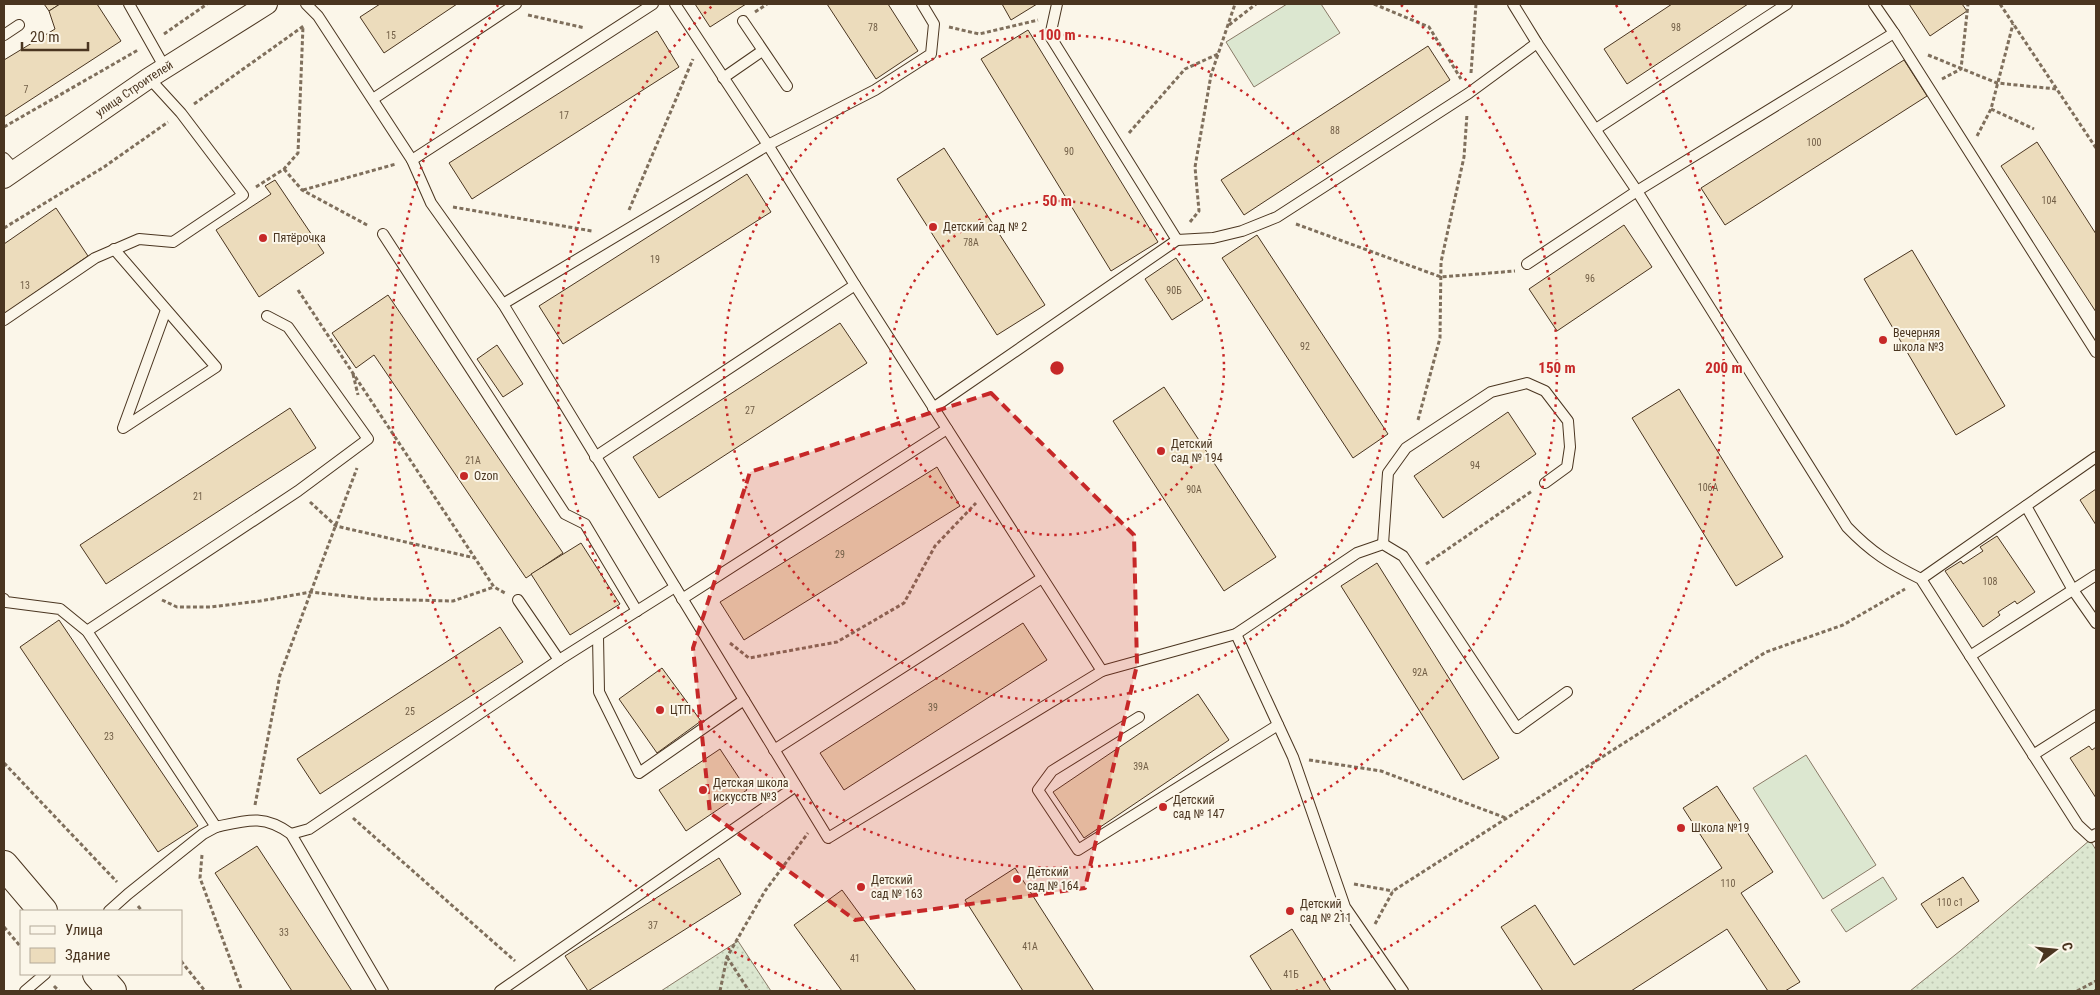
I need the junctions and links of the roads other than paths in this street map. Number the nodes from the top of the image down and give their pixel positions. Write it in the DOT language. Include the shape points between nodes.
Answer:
graph roads {
  1 [pos="129,4"];
  2 [pos="267,4"];
  3 [pos="306,4"];
  4 [pos="516,4"];
  5 [pos="653,4"];
  6 [pos="675,4"];
  7 [pos="922,4"];
  8 [pos="1057,4"];
  9 [pos="1513,4"];
  10 [pos="1788,4"];
  11 [pos="1874,4"];
  12 [pos="743,21"];
  13 [pos="20,25"];
  14 [pos="1894,33"];
  15 [pos="4,35"];
  16 [pos="1538,43"];
  17 [pos="762,51"];
  18 [pos="157,73"];
  19 [pos="723,78"];
  20 [pos="787,86"];
  21 [pos="373,99"];
  22 [pos="1596,129"];
  23 [pos="768,145"];
  24 [pos="412,160"];
  25 [pos="8,169"];
  26 [pos="1637,191"];
  27 [pos="383,234"];
  28 [pos="1178,240"];
  29 [pos="114,249"];
  30 [pos="1527,264"];
  31 [pos="855,285"];
  32 [pos="502,304"];
  33 [pos="166,310"];
  34 [pos="267,316"];
  35 [pos="4,320"];
  36 [pos="2096,352"];
  37 [pos="933,408"];
  38 [pos="946,429"];
  39 [pos="595,456"];
  40 [pos="2096,457"];
  41 [pos="1545,482"];
  42 [pos="2026,506"];
  43 [pos="1383,544"];
  44 [pos="2096,575"];
  45 [pos="1042,578"];
  46 [pos="1921,579"];
  47 [pos="675,587"];
  48 [pos="2073,590"];
  49 [pos="4,599"];
  50 [pos="682,599"];
  51 [pos="518,600"];
  52 [pos="638,611"];
  53 [pos="2096,622"];
  54 [pos="87,630"];
  55 [pos="1236,634"];
  56 [pos="598,636"];
  57 [pos="1970,656"];
  58 [pos="559,660"];
  59 [pos="1102,671"];
  60 [pos="1568,692"];
  61 [pos="744,700"];
  62 [pos="2096,715"];
  63 [pos="1139,717"];
  64 [pos="1278,725"];
  65 [pos="774,750"];
  66 [pos="2033,755"];
  67 [pos="796,786"];
  68 [pos="216,827"];
  69 [pos="291,834"];
  70 [pos="2096,834"];
  71 [pos="4,865"];
  72 [pos="42,910"];
  73 [pos="110,910"];
  74 [pos="44,975"];
  75 [pos="98,975"];
  76 [pos="25,991"];
  77 [pos="112,991"];
  78 [pos="383,991"];
  79 [pos="500,991"];
  80 [pos="1403,991"];
  1 -- 18 [label="lane" via="151,43"];
  2 -- 18 [label="street, улица Строителей"];
  3 -- 21 [label="lane" via="318,16"];
  4 -- 21 [label="lane"];
  5 -- 24 [label="lane"];
  6 -- 19 [label="lane"];
  7 -- 23 [label="lane" via="934,24 931,54 875,90"];
  8 -- 28 [label="lane" via="1050,36"];
  9 -- 16 [label="lane"];
  10 -- 22 [label="lane"];
  11 -- 14 [label="lane"];
  12 -- 17 [label="lane"];
  13 -- 15 [label="lane"];
  14 -- 26 [label="lane"];
  14 -- 36 [label="lane"];
  16 -- 22 [label="lane"];
  16 -- 28 [label="lane" via="1469,93 1276,216 1242,231 1213,238"];
  17 -- 19 [label="lane"];
  17 -- 20 [label="lane"];
  18 -- 25 [label="street, улица Строителей"];
  18 -- 29 [label="lane" via="181,113 243,195 173,242 139,238"];
  19 -- 23 [label="lane"];
  21 -- 24 [label="lane"];
  22 -- 26 [label="lane"];
  23 -- 31 [label="lane"];
  23 -- 32 [label="lane"];
  24 -- 32 [label="lane" via="431,203"];
  26 -- 30 [label="lane"];
  26 -- 46 [label="lane" via="1847,527 1868,549"];
  27 -- 52 [label="lane" via="564,514 585,524"];
  28 -- 37 [label="lane"];
  29 -- 33 [label="lane"];
  29 -- 35 [label="lane" via="95,258"];
  31 -- 37 [label="lane"];
  31 -- 39 [label="lane"];
  32 -- 39 [label="lane"];
  33 -- 33 [label="lane" via="216,367 123,428 156,337"];
  34 -- 54 [label="lane" via="288,327 368,439 298,491"];
  37 -- 38 [label="lane"];
  38 -- 45 [label="lane"];
  38 -- 50 [label="lane"];
  39 -- 47 [label="lane"];
  40 -- 42 [label="lane"];
  41 -- 43 [label="lane" via="1568,467 1568,421 1545,391 1527,383 1491,392 1406,448 1388,473"];
  42 -- 46 [label="lane"];
  42 -- 48 [label="lane"];
  43 -- 55 [label="lane" via="1357,553"];
  43 -- 60 [label="lane" via="1403,556 1517,728"];
  44 -- 48 [label="lane"];
  45 -- 59 [label="lane"];
  45 -- 65 [label="lane"];
  46 -- 57 [label="lane"];
  47 -- 50 [label="lane"];
  47 -- 52 [label="lane"];
  48 -- 53 [label="lane"];
  48 -- 57 [label="lane"];
  49 -- 54 [label="lane" via="6,602 60,609"];
  50 -- 61 [label="lane"];
  51 -- 58 [label="lane"];
  52 -- 56 [label="lane"];
  54 -- 68 [label="lane"];
  55 -- 59 [label="lane"];
  55 -- 64 [label="lane"];
  56 -- 58 [label="lane"];
  56 -- 61 [label="lane" via="599,692 639,772"];
  57 -- 66 [label="lane"];
  58 -- 69 [label="lane" via="309,829"];
  59 -- 67 [label="lane" via="828,838"];
  61 -- 65 [label="lane"];
  62 -- 66 [label="lane"];
  63 -- 64 [label="lane" via="1052,771 1038,790 1078,850"];
  64 -- 80 [label="lane" via="1293,757 1345,907"];
  65 -- 67 [label="lane"];
  66 -- 70 [label="lane" via="2078,825 2091,837"];
  67 -- 79 [label="lane"];
  68 -- 69 [label="lane" via="253,819 280,826"];
  68 -- 73 [label="lane" via="203,834"];
  69 -- 78 [label="lane"];
  71 -- 72 [label="street"];
  74 -- 76 [label="lane"];
  75 -- 77 [label="street"];
}
